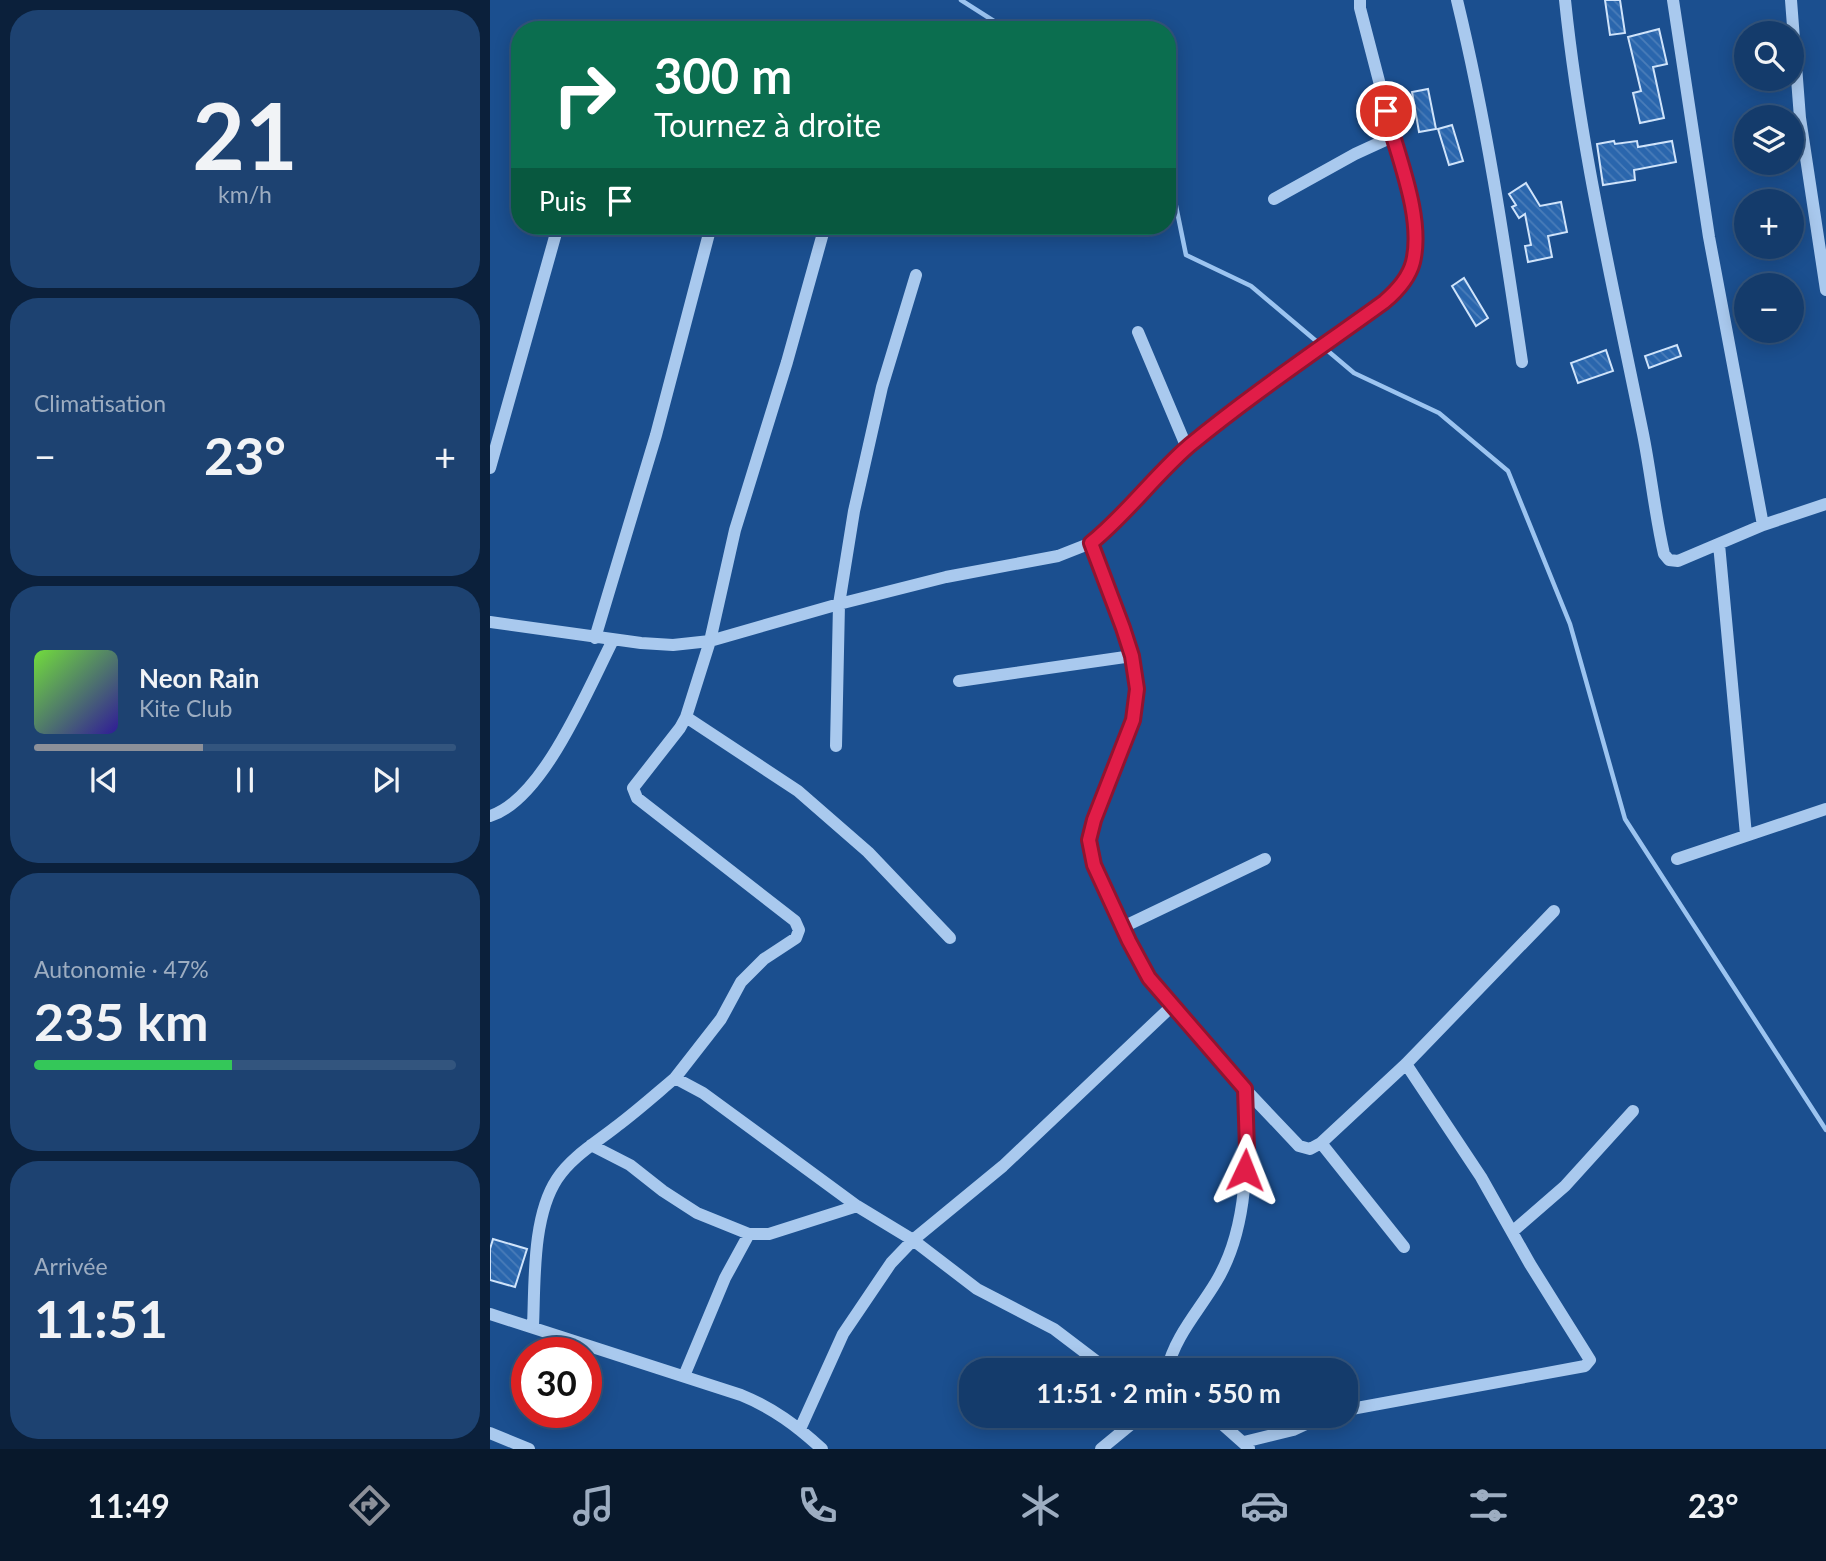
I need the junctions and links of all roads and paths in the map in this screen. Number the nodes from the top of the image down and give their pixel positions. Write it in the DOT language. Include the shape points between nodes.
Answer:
graph roads {
  1 [pos="1360,0"];
  2 [pos="1457,0"];
  3 [pos="1565,0"];
  4 [pos="1673,0"];
  5 [pos="1791,0"];
  6 [pos="1392,137"];
  7 [pos="1274,199"];
  8 [pos="555,235"];
  9 [pos="709,235"];
  10 [pos="822,235"];
  11 [pos="916,275"];
  12 [pos="1826,290"];
  13 [pos="1138,332"];
  14 [pos="1522,362"];
  15 [pos="1187,447"];
  16 [pos="490,468"];
  17 [pos="1826,505"];
  18 [pos="1763,525"];
  19 [pos="1091,543"];
  20 [pos="1719,544"];
  21 [pos="839,604"];
  22 [pos="490,622"];
  23 [pos="595,638"];
  24 [pos="613,640"];
  25 [pos="710,641"];
  26 [pos="1132,656"];
  27 [pos="959,681"];
  28 [pos="686,717"];
  29 [pos="835,746"];
  30 [pos="1826,809"];
  31 [pos="490,816"];
  32 [pos="1746,835"];
  33 [pos="1265,859"];
  34 [pos="1677,859"];
  35 [pos="1554,911"];
  36 [pos="1123,928"];
  37 [pos="950,938"];
  38 [pos="1172,1006"];
  39 [pos="1406,1063"];
  40 [pos="675,1078"];
  41 [pos="1245,1089"];
  42 [pos="1633,1111"];
  43 [pos="1321,1143"];
  44 [pos="591,1145"];
  45 [pos="857,1206"];
  46 [pos="1512,1232"];
  47 [pos="749,1234"];
  48 [pos="913,1240"];
  49 [pos="1405,1247"];
  50 [pos="490,1314"];
  51 [pos="533,1326"];
  52 [pos="1092,1358"];
  53 [pos="1170,1358"];
  54 [pos="684,1376"];
  55 [pos="1358,1408"];
  56 [pos="1127,1428"];
  57 [pos="1227,1428"];
  58 [pos="1297,1428"];
  59 [pos="800,1429"];
  60 [pos="490,1433"];
  61 [pos="1247,1446"];
  62 [pos="523,1448"];
  63 [pos="822,1449"];
  64 [pos="1101,1449"];
  1 -- 6 [label="street"];
  2 -- 14 [label="street" via="1475,73"];
  3 -- 20 [label="street" via="1584,141 1664,554 1678,561"];
  4 -- 18 [label="street" via="1709,237"];
  5 -- 12 [label="street" via="1800,118"];
  6 -- 7 [label="street"];
  6 -- 15 [label="street" via="1416,232 1408,275 1384,302"];
  8 -- 16 [label="street"];
  9 -- 23 [label="street" via="656,435"];
  10 -- 25 [label="street" via="735,530"];
  11 -- 21 [label="street" via="868,446"];
  13 -- 15 [label="street"];
  15 -- 19 [label="street"];
  17 -- 18 [label="street"];
  18 -- 20 [label="street"];
  19 -- 21 [label="street" via="1058,556"];
  19 -- 26 [label="street"];
  20 -- 32 [label="street"];
  21 -- 25 [label="street"];
  21 -- 29 [label="street"];
  22 -- 23 [label="street"];
  23 -- 24 [label="street"];
  24 -- 25 [label="street" via="673,645"];
  24 -- 31 [label="street" via="545,767 517,802"];
  25 -- 28 [label="street"];
  26 -- 27 [label="street"];
  26 -- 36 [label="street" via="1137,689 1133,720 1089,840 1094,865"];
  28 -- 37 [label="street" via="798,791 868,852"];
  28 -- 40 [label="street" via="633,788 634,794 794,921 799,930 796,938 764,959 741,982 721,1019"];
  30 -- 32 [label="street"];
  32 -- 34 [label="street"];
  33 -- 36 [label="street"];
  35 -- 39 [label="street"];
  36 -- 38 [label="street" via="1149,978"];
  38 -- 41 [label="street"];
  38 -- 48 [label="street" via="1003,1166"];
  39 -- 43 [label="street"];
  39 -- 46 [label="street"];
  40 -- 44 [label="street"];
  40 -- 45 [label="street"];
  41 -- 43 [label="street" via="1299,1146 1310,1149"];
  41 -- 53 [label="street" via="1247,1149 1238,1224 1217,1280"];
  42 -- 46 [label="street" via="1565,1185"];
  43 -- 49 [label="street"];
  44 -- 47 [label="street" via="697,1213"];
  44 -- 51 [label="street" via="558,1177 546,1203 538,1240"];
  45 -- 47 [label="street" via="769,1234"];
  45 -- 48 [label="street"];
  46 -- 55 [label="street" via="1589,1358 1588,1364"];
  47 -- 54 [label="street" via="725,1278"];
  48 -- 52 [label="street" via="977,1289 1054,1329"];
  48 -- 59 [label="street" via="843,1334"];
  50 -- 51 [label="street"];
  51 -- 54 [label="street"];
  54 -- 59 [label="street" via="770,1407"];
  56 -- 64 [label="street"];
  57 -- 61 [label="street"];
  58 -- 61 [label="street"];
  59 -- 63 [label="street"];
  60 -- 62 [label="street"];
}
